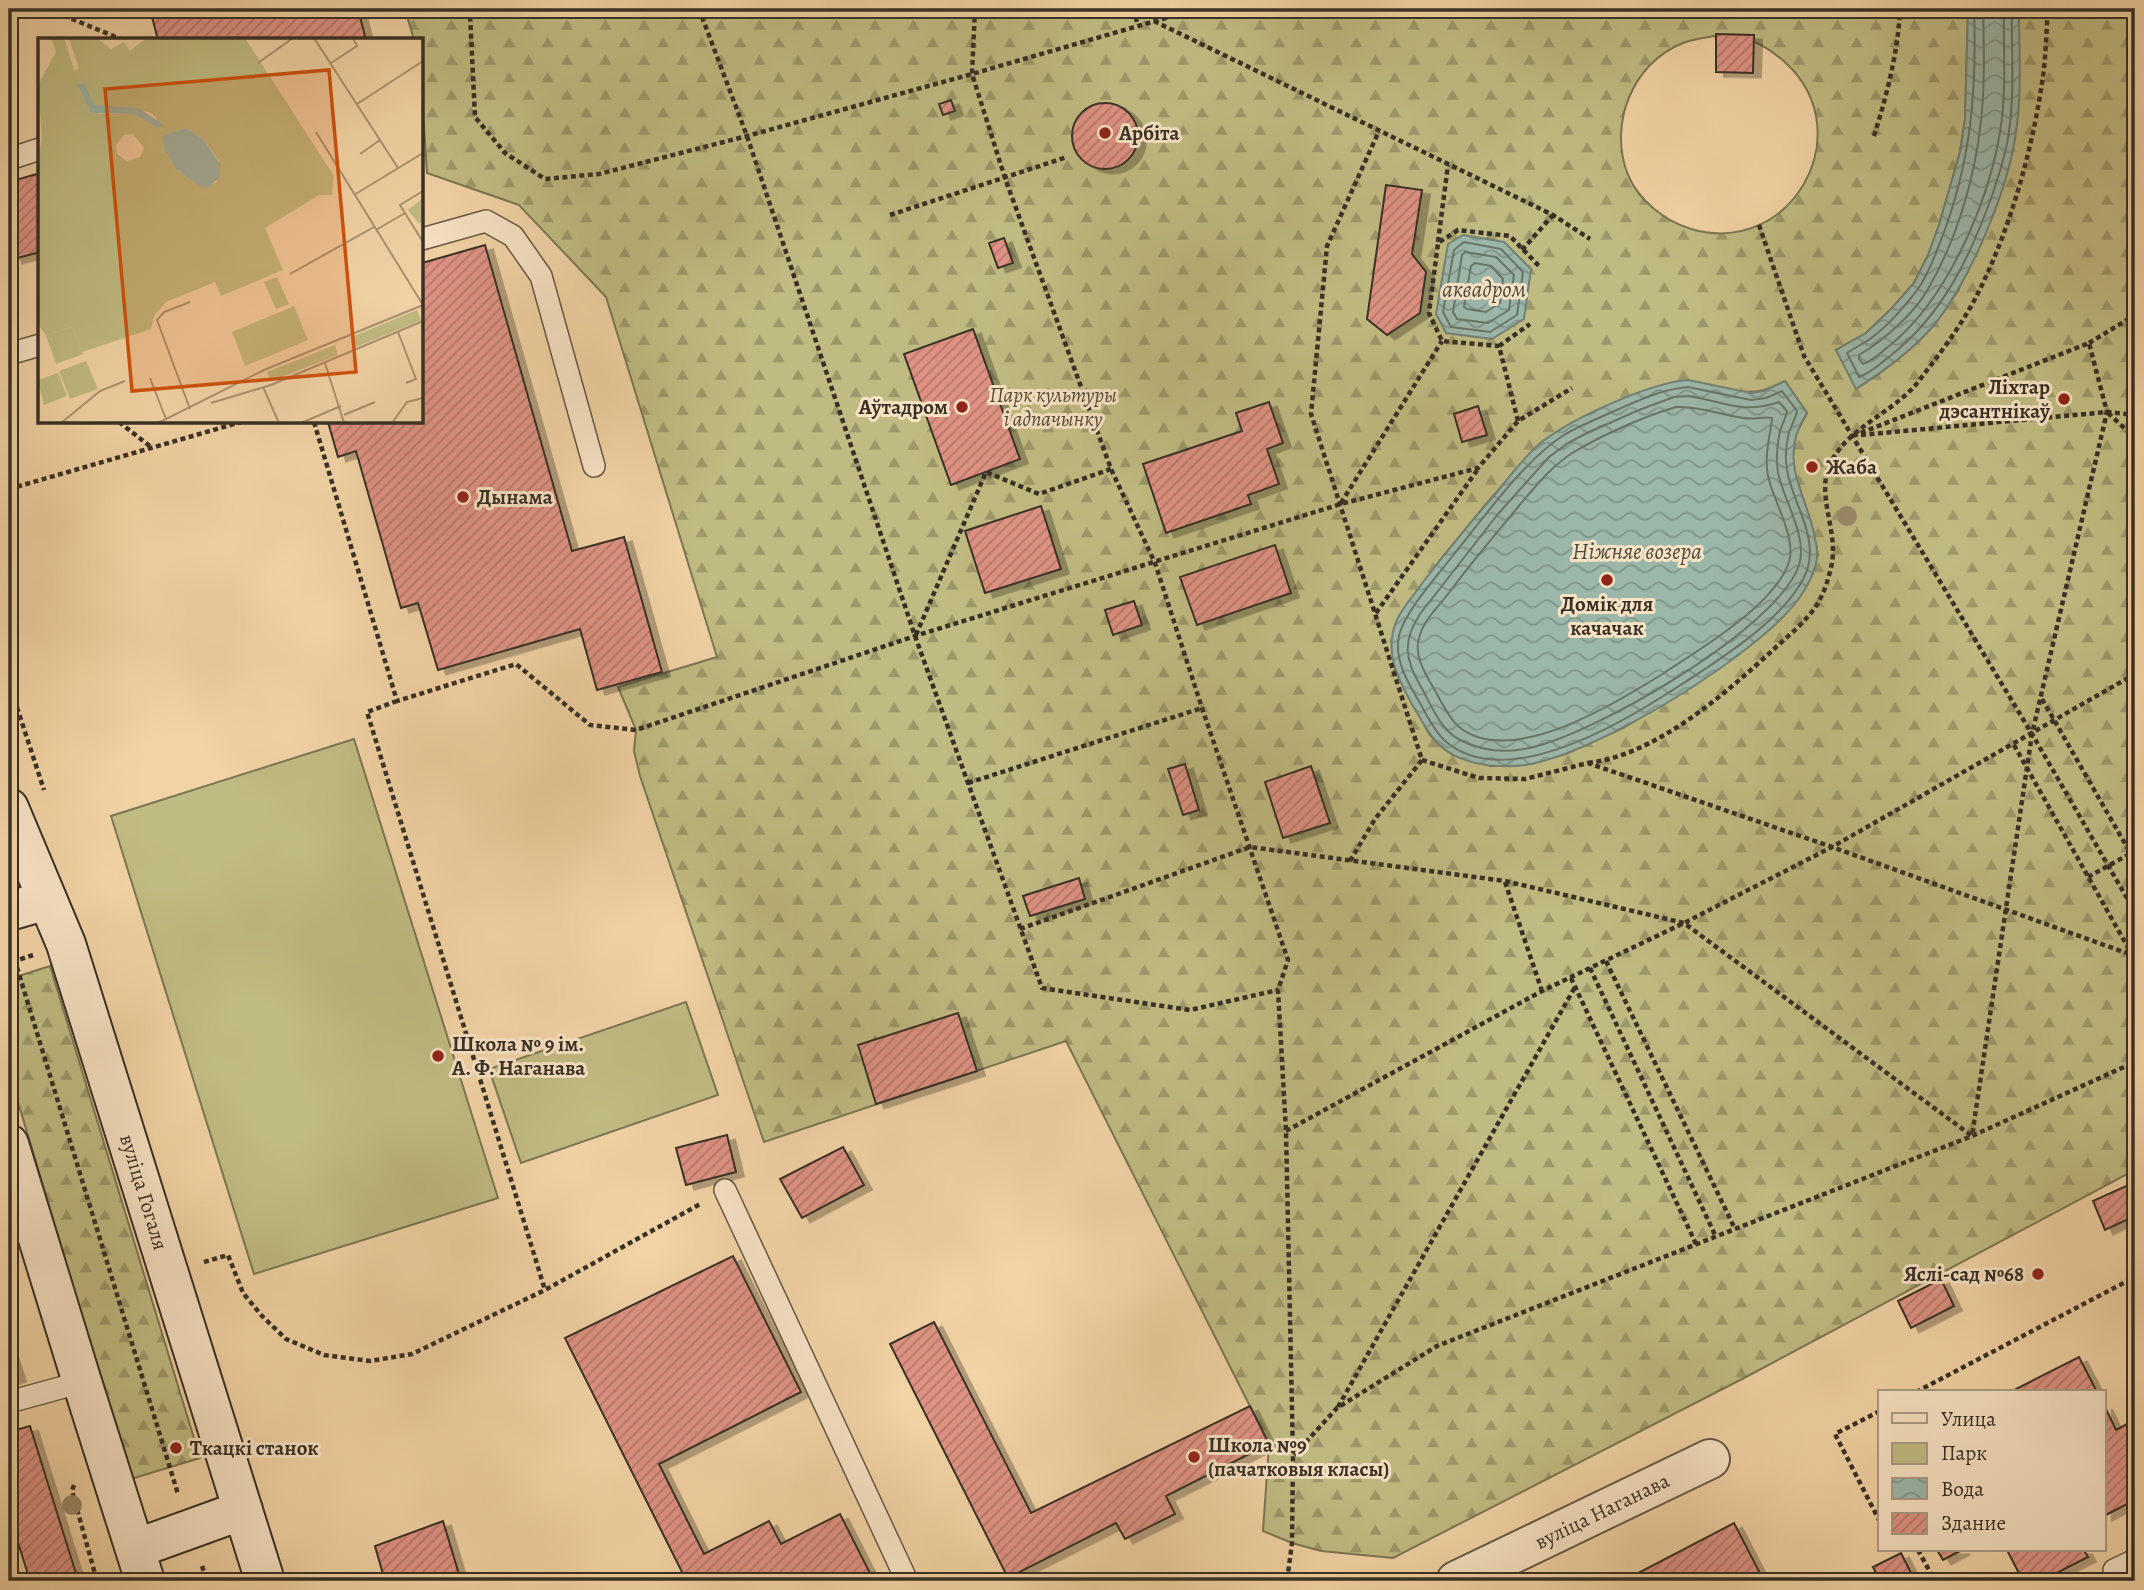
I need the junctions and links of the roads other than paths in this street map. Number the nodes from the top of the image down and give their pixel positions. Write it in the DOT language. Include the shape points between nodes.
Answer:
graph roads {
  1 [pos="38,150"];
  2 [pos="9,159"];
  3 [pos="424,238"];
  4 [pos="38,346"];
  5 [pos="9,354"];
  6 [pos="594,466"];
  7 [pos="9,808"];
  8 [pos="47,900"];
  9 [pos="9,911"];
  10 [pos="9,1144"];
  11 [pos="725,1190"];
  12 [pos="82,1382"];
  13 [pos="9,1402"];
  14 [pos="1710,1459"];
  15 [pos="243,1510"];
  16 [pos="2135,1560"];
  17 [pos="140,1565"];
  18 [pos="265,1581"];
  19 [pos="907,1581"];
  20 [pos="1456,1581"];
  21 [pos="2120,1581"];
  1 -- 2 [label="lane"];
  3 -- 6 [label="lane" via="486,221 513,236 541,276"];
  4 -- 5 [label="lane"];
  7 -- 8 [label="main road, вуліца Гогаля"];
  8 -- 9 [label="main road"];
  8 -- 15 [label="main road, вуліца Гогаля" via="66,944"];
  10 -- 12 [label="main road"];
  11 -- 19 [label="lane"];
  12 -- 13 [label="lane"];
  12 -- 17 [label="main road"];
  14 -- 20 [label="main road, вуліца Наганава"];
  15 -- 17 [label="main road"];
  15 -- 18 [label="main road, вуліца Гогаля"];
  16 -- 21 [label="lane" via="2114,1570"];
}
